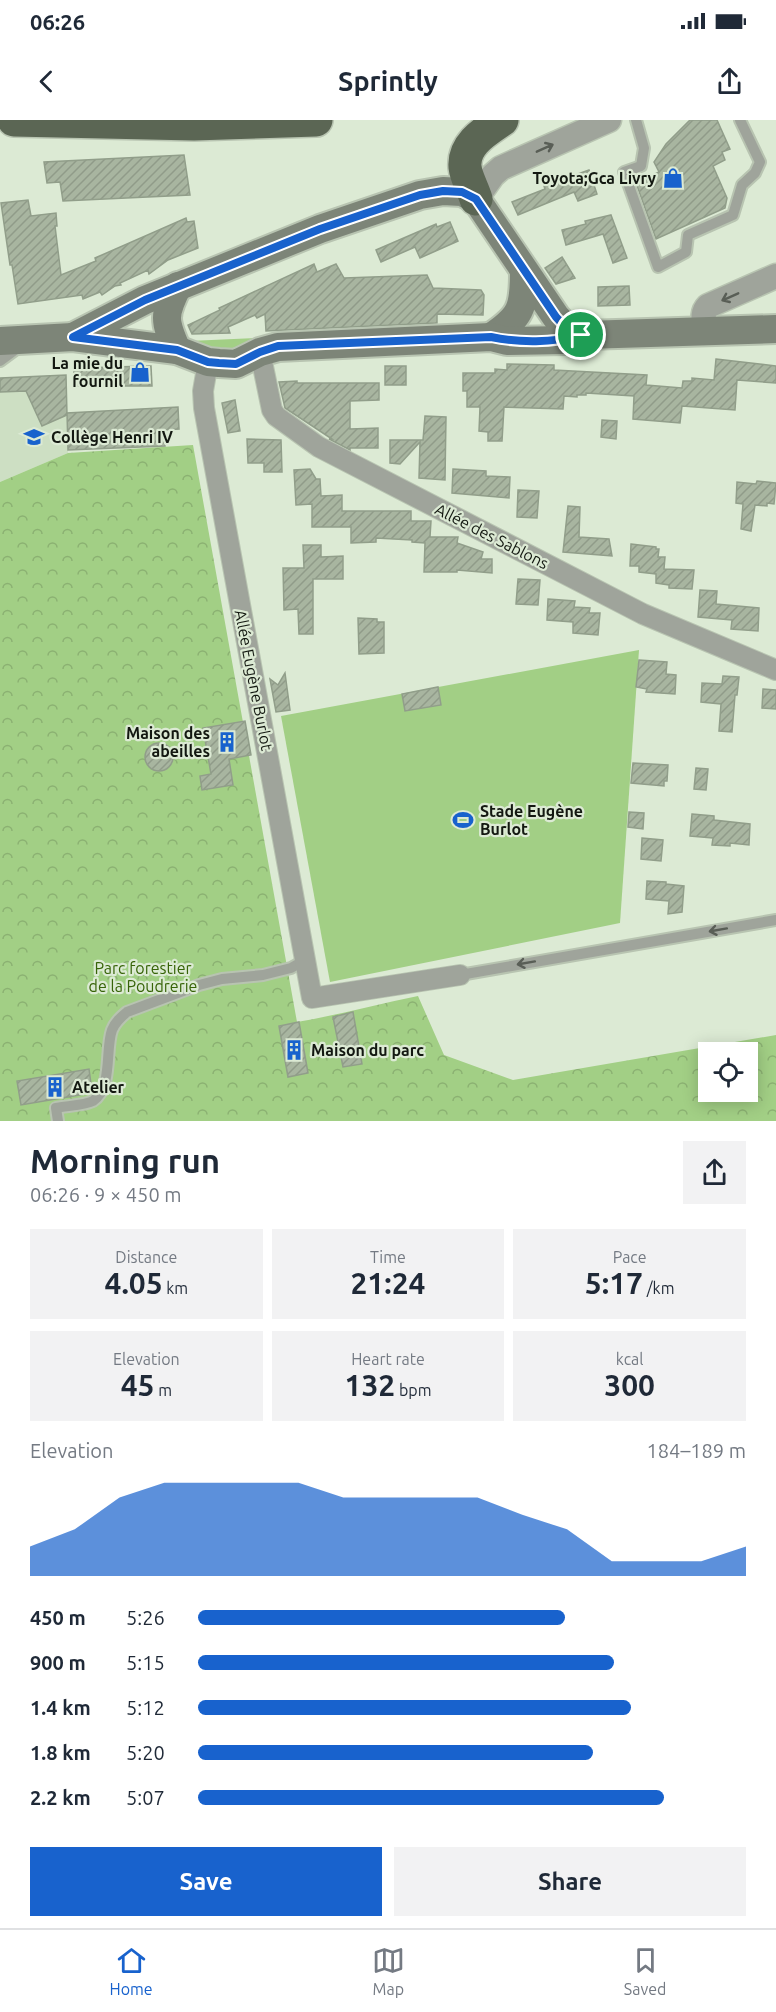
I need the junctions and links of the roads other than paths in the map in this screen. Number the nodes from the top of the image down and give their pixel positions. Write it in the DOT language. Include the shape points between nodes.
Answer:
graph roads {
  1 [pos="14,120"];
  2 [pos="316,120"];
  3 [pos="502,120"];
  4 [pos="609,120"];
  5 [pos="636,120"];
  6 [pos="740,120"];
  7 [pos="476,199"];
  8 [pos="524,273"];
  9 [pos="776,276"];
  10 [pos="178,286"];
  11 [pos="776,329"];
  12 [pos="705,331"];
  13 [pos="581,335"];
  14 [pos="73,337"];
  15 [pos="491,337"];
  16 [pos="29,340"];
  17 [pos="0,341"];
  18 [pos="177,350"];
  19 [pos="260,352"];
  20 [pos="0,361"];
  21 [pos="208,362"];
  22 [pos="776,670"];
  23 [pos="776,920"];
  24 [pos="305,960"];
  25 [pos="460,975"];
  26 [pos="58,1121"];
  1 -- 2 [label="highway" via="194,124"];
  3 -- 7 [label="highway" via="468,148 465,166"];
  7 -- 4 [label="street, one-way" via="501,168"];
  5 -- 6 [label="lane" via="644,148 641,166 624,172 658,267 686,252 688,235 733,215 742,185 760,162"];
  7 -- 8 [label="main road"];
  7 -- 10 [label="main road" via="462,192 420,195 320,229"];
  8 -- 13 [label="main road" via="556,317 568,330"];
  8 -- 15 [label="main road" via="524,300 515,318"];
  9 -- 12 [label="street, one-way" via="708,306 703,316"];
  10 -- 14 [label="main road"];
  10 -- 18 [label="main road" via="166,317"];
  11 -- 12 [label="main road"];
  12 -- 13 [label="main road"];
  13 -- 15 [label="main road" via="566,340"];
  14 -- 16 [label="main road"];
  14 -- 18 [label="main road"];
  15 -- 19 [label="main road" via="278,346"];
  16 -- 17 [label="main road"];
  16 -- 20 [label="lane"];
  18 -- 21 [label="main road"];
  19 -- 21 [label="main road" via="236,364"];
  19 -- 22 [label="street, Allée des Sablons" via="272,410 319,447 643,614"];
  21 -- 24 [label="street, Allée Eugène Burlot" via="204,408"];
  23 -- 25 [label="lane, one-way"];
  24 -- 25 [label="street, Allée Eugène Burlot" via="312,998"];
  24 -- 26 [label="lane" via="263,975 199,985 128,1012 112,1030 101,1092 92,1102 56,1108"];
}
